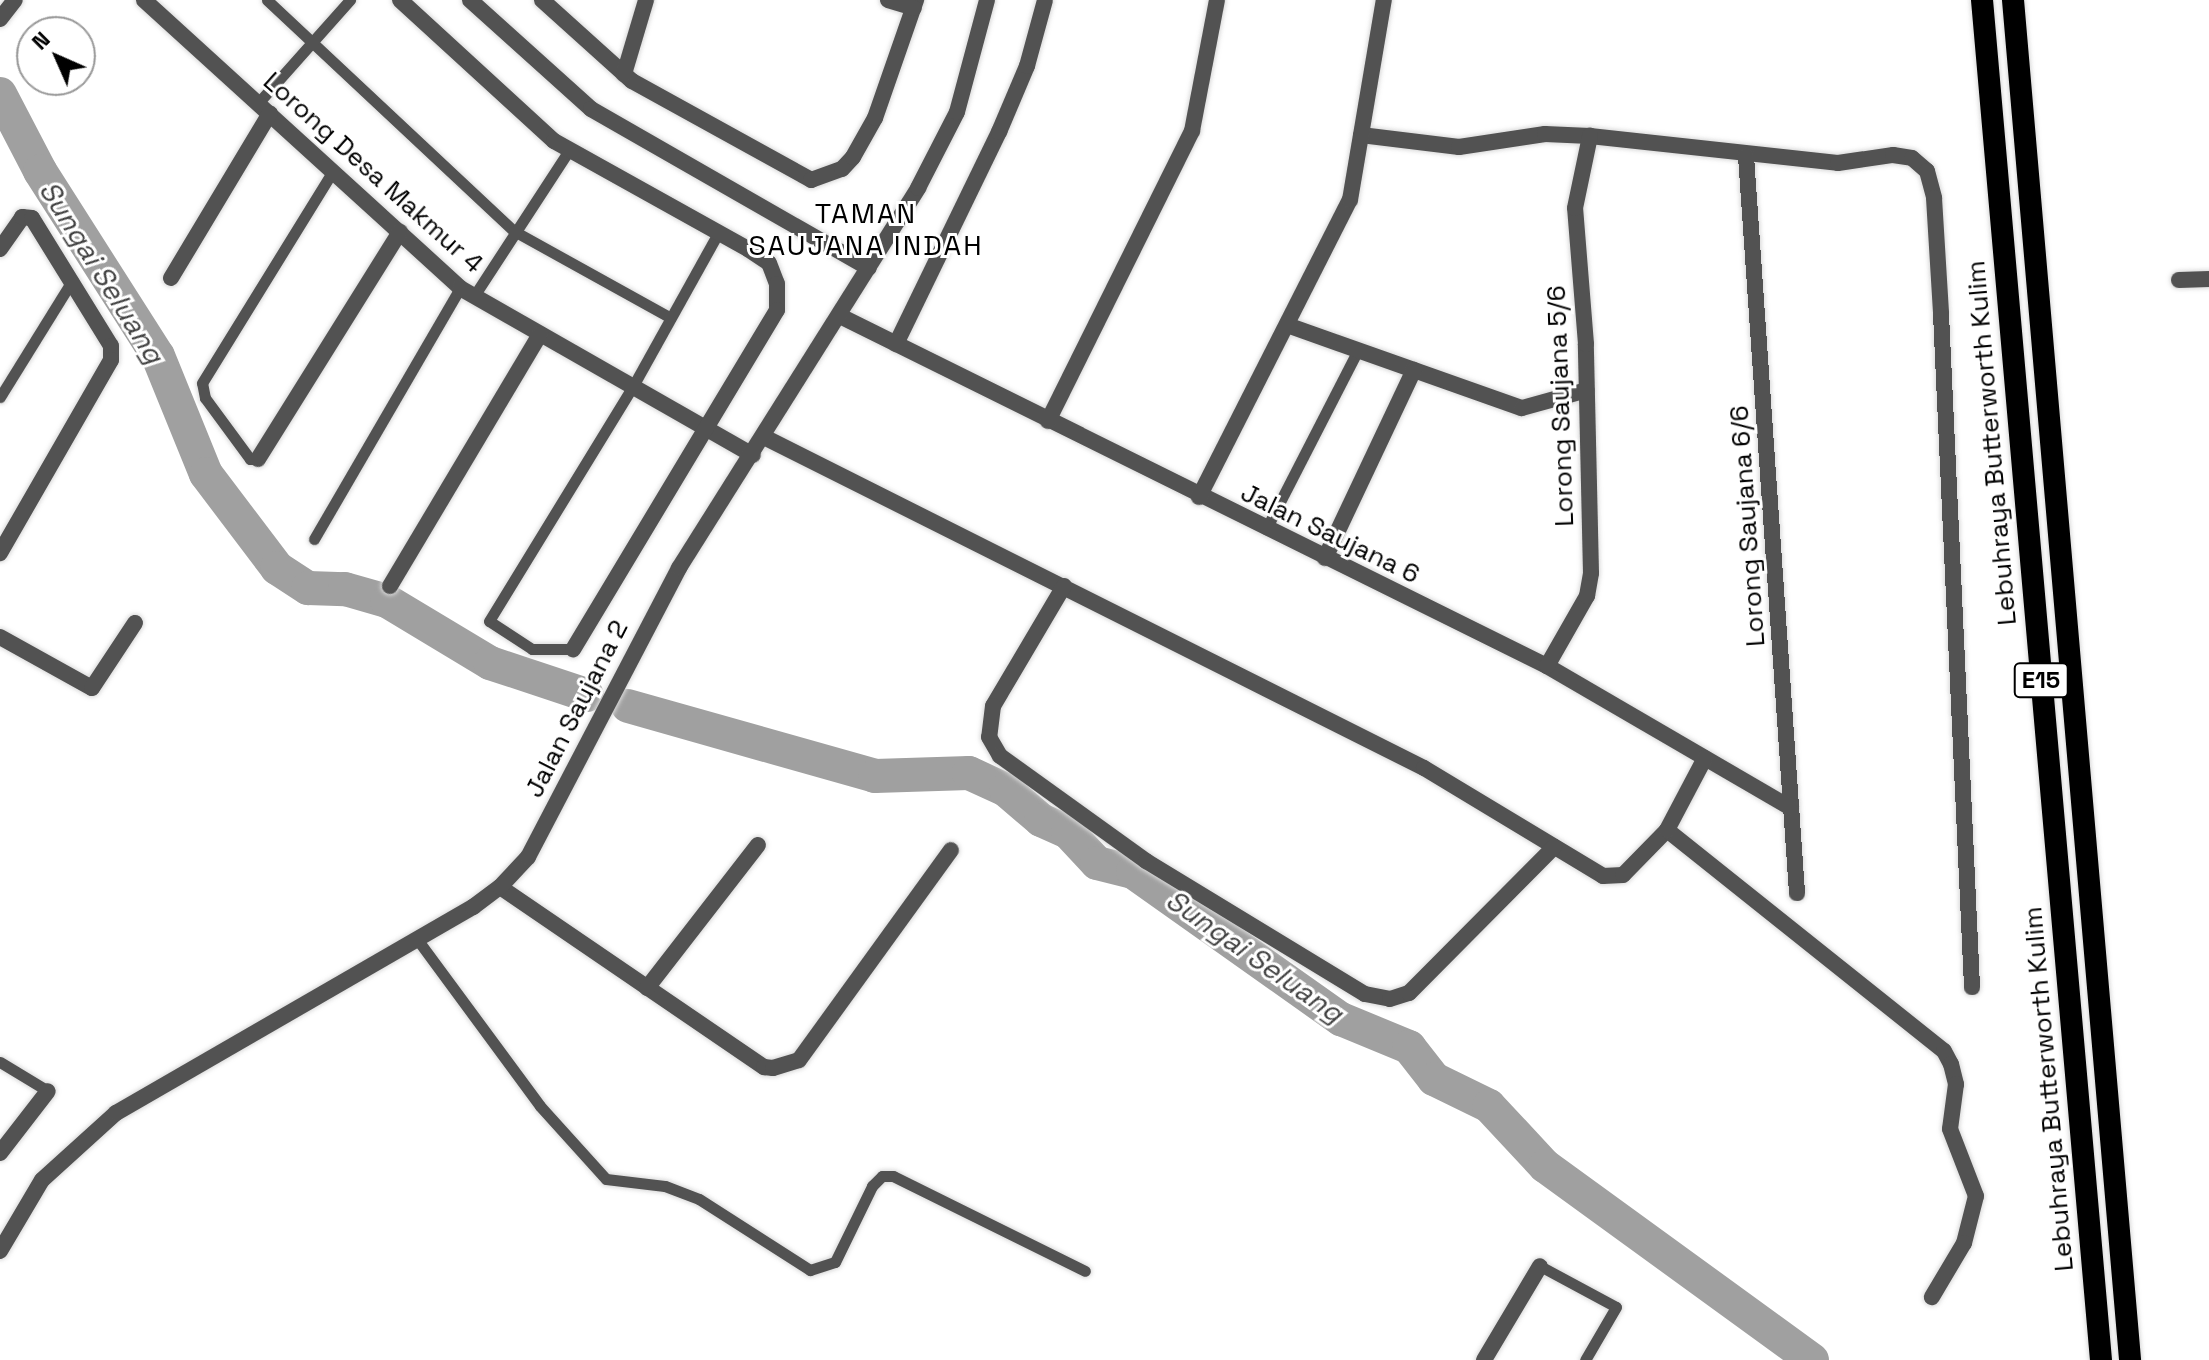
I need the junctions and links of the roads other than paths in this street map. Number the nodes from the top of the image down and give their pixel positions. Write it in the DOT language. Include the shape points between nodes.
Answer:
graph roads {
  1 [pos="15,0"];
  2 [pos="144,0"];
  3 [pos="267,0"];
  4 [pos="350,0"];
  5 [pos="400,0"];
  6 [pos="470,0"];
  7 [pos="646,0"];
  8 [pos="888,0"];
  9 [pos="987,0"];
  10 [pos="1045,0"];
  11 [pos="1217,0"];
  12 [pos="1384,0"];
  13 [pos="1982,0"];
  14 [pos="2013,0"];
  15 [pos="549,3"];
  16 [pos="915,4"];
  17 [pos="0,19"];
  18 [pos="312,41"];
  19 [pos="624,74"];
  20 [pos="264,107"];
  21 [pos="1361,135"];
  22 [pos="1590,136"];
  23 [pos="569,150"];
  24 [pos="1746,156"];
  25 [pos="333,171"];
  26 [pos="514,231"];
  27 [pos="400,232"];
  28 [pos="718,233"];
  29 [pos="0,249"];
  30 [pos="869,268"];
  31 [pos="171,278"];
  32 [pos="2209,279"];
  33 [pos="2179,280"];
  34 [pos="72,281"];
  35 [pos="467,292"];
  36 [pos="840,316"];
  37 [pos="671,318"];
  38 [pos="1287,325"];
  39 [pos="540,334"];
  40 [pos="896,344"];
  41 [pos="1358,350"];
  42 [pos="1414,370"];
  43 [pos="633,386"];
  44 [pos="1587,390"];
  45 [pos="0,397"];
  46 [pos="1048,421"];
  47 [pos="709,430"];
  48 [pos="764,437"];
  49 [pos="753,455"];
  50 [pos="258,459"];
  51 [pos="1199,497"];
  52 [pos="1266,529"];
  53 [pos="314,539"];
  54 [pos="1,549"];
  55 [pos="1325,558"];
  56 [pos="390,586"];
  57 [pos="1064,586"];
  58 [pos="135,623"];
  59 [pos="0,637"];
  60 [pos="573,649"];
  61 [pos="1547,666"];
  62 [pos="1705,758"];
  63 [pos="1791,808"];
  64 [pos="1667,830"];
  65 [pos="758,845"];
  66 [pos="1554,847"];
  67 [pos="951,850"];
  68 [pos="500,887"];
  69 [pos="1797,893"];
  70 [pos="417,939"];
  71 [pos="1972,987"];
  72 [pos="647,988"];
  73 [pos="0,1062"];
  74 [pos="48,1091"];
  75 [pos="0,1153"];
  76 [pos="0,1251"];
  77 [pos="1540,1266"];
  78 [pos="1085,1271"];
  79 [pos="1932,1297"];
  80 [pos="1484,1360"];
  81 [pos="1585,1360"];
  82 [pos="2101,1360"];
  83 [pos="2130,1360"];
  1 -- 17 [label="street"];
  2 -- 20 [label="street, Lorong Desa Makmur 4"];
  3 -- 18 [label="lane"];
  4 -- 18 [label="lane"];
  5 -- 23 [label="street"];
  6 -- 30 [label="street" via="591,109"];
  7 -- 19 [label="street"];
  8 -- 16 [label="street"];
  9 -- 30 [label="street, Jalan Saujana 2" via="957,112"];
  10 -- 40 [label="street" via="1027,66 999,132"];
  11 -- 46 [label="street" via="1192,131"];
  12 -- 21 [label="street"];
  13 -- 82 [label="highway, Lebuhraya Butterworth Kulim / E15"];
  14 -- 83 [label="highway, E15"];
  15 -- 19 [label="street"];
  16 -- 19 [label="street" via="875,118 853,157 827,176 811,180"];
  18 -- 20 [label="lane"];
  18 -- 26 [label="lane"];
  20 -- 25 [label="street, Lorong Desa Makmur 4"];
  20 -- 31 [label="street"];
  21 -- 22 [label="street" via="1459,147 1545,134"];
  21 -- 38 [label="street" via="1350,200"];
  22 -- 24 [label="street"];
  22 -- 44 [label="street, Lorong Saujana 5/6" via="1575,208"];
  23 -- 26 [label="lane"];
  23 -- 28 [label="street"];
  24 -- 63 [label="street, Lorong Saujana 6/6"];
  24 -- 71 [label="street" via="1838,163 1893,155 1912,158 1927,171 1934,198 1941,314"];
  25 -- 27 [label="street, Lorong Desa Makmur 4"];
  25 -- 50 [label="lane" via="202,383 205,398 250,459"];
  26 -- 35 [label="lane"];
  26 -- 37 [label="lane"];
  27 -- 35 [label="street, Lorong Desa Makmur 4"];
  27 -- 50 [label="street"];
  28 -- 37 [label="lane"];
  28 -- 47 [label="street" via="769,263 777,284 777,310"];
  29 -- 34 [label="street" via="22,217 32,218"];
  30 -- 36 [label="street, Jalan Saujana 2"];
  32 -- 33 [label="street"];
  34 -- 45 [label="lane"];
  34 -- 54 [label="street" via="111,346 111,360"];
  35 -- 39 [label="street, Lorong Desa Makmur 4"];
  35 -- 53 [label="lane"];
  36 -- 40 [label="street, Jalan Saujana 6"];
  36 -- 48 [label="street, Jalan Saujana 2"];
  37 -- 43 [label="lane"];
  38 -- 41 [label="street"];
  38 -- 51 [label="street"];
  39 -- 43 [label="street, Lorong Desa Makmur 4"];
  39 -- 56 [label="street"];
  40 -- 46 [label="street, Jalan Saujana 6"];
  41 -- 42 [label="street"];
  41 -- 52 [label="lane"];
  42 -- 44 [label="street" via="1522,408"];
  42 -- 55 [label="street"];
  43 -- 47 [label="street, Lorong Desa Makmur 4"];
  43 -- 60 [label="lane" via="489,621 532,649"];
  44 -- 61 [label="street, Lorong Saujana 5/6" via="1591,573 1587,596"];
  46 -- 51 [label="street, Jalan Saujana 6"];
  47 -- 49 [label="street, Lorong Desa Makmur 4"];
  47 -- 60 [label="street"];
  48 -- 49 [label="street, Jalan Saujana 2"];
  48 -- 57 [label="street"];
  49 -- 68 [label="street, Jalan Saujana 2" via="679,568 528,857"];
  51 -- 52 [label="street, Jalan Saujana 6"];
  52 -- 55 [label="street, Jalan Saujana 6"];
  55 -- 61 [label="street, Jalan Saujana 6"];
  57 -- 66 [label="street" via="1424,768"];
  57 -- 66 [label="street" via="993,706 989,737 1000,756 1146,861 1365,994 1390,999 1409,993"];
  58 -- 59 [label="street" via="92,688"];
  61 -- 62 [label="street, Jalan Saujana 6"];
  62 -- 63 [label="street, Jalan Saujana 6"];
  62 -- 64 [label="street"];
  63 -- 69 [label="street, Lorong Saujana 6/6"];
  64 -- 66 [label="street" via="1623,875 1603,876"];
  64 -- 79 [label="street" via="1944,1051 1956,1084 1950,1129 1976,1196 1964,1243"];
  65 -- 72 [label="street"];
  67 -- 72 [label="street" via="799,1060 787,1066 764,1067"];
  68 -- 70 [label="street, Jalan Saujana 2"];
  68 -- 72 [label="street"];
  70 -- 76 [label="street, Jalan Saujana 2" via="116,1113 42,1180"];
  70 -- 78 [label="lane" via="540,1106 606,1179 665,1186 699,1199 810,1270 835,1262 872,1186 882,1176 893,1176"];
  73 -- 74 [label="lane"];
  74 -- 75 [label="street"];
  77 -- 80 [label="street"];
  77 -- 81 [label="lane" via="1616,1307"];
}
